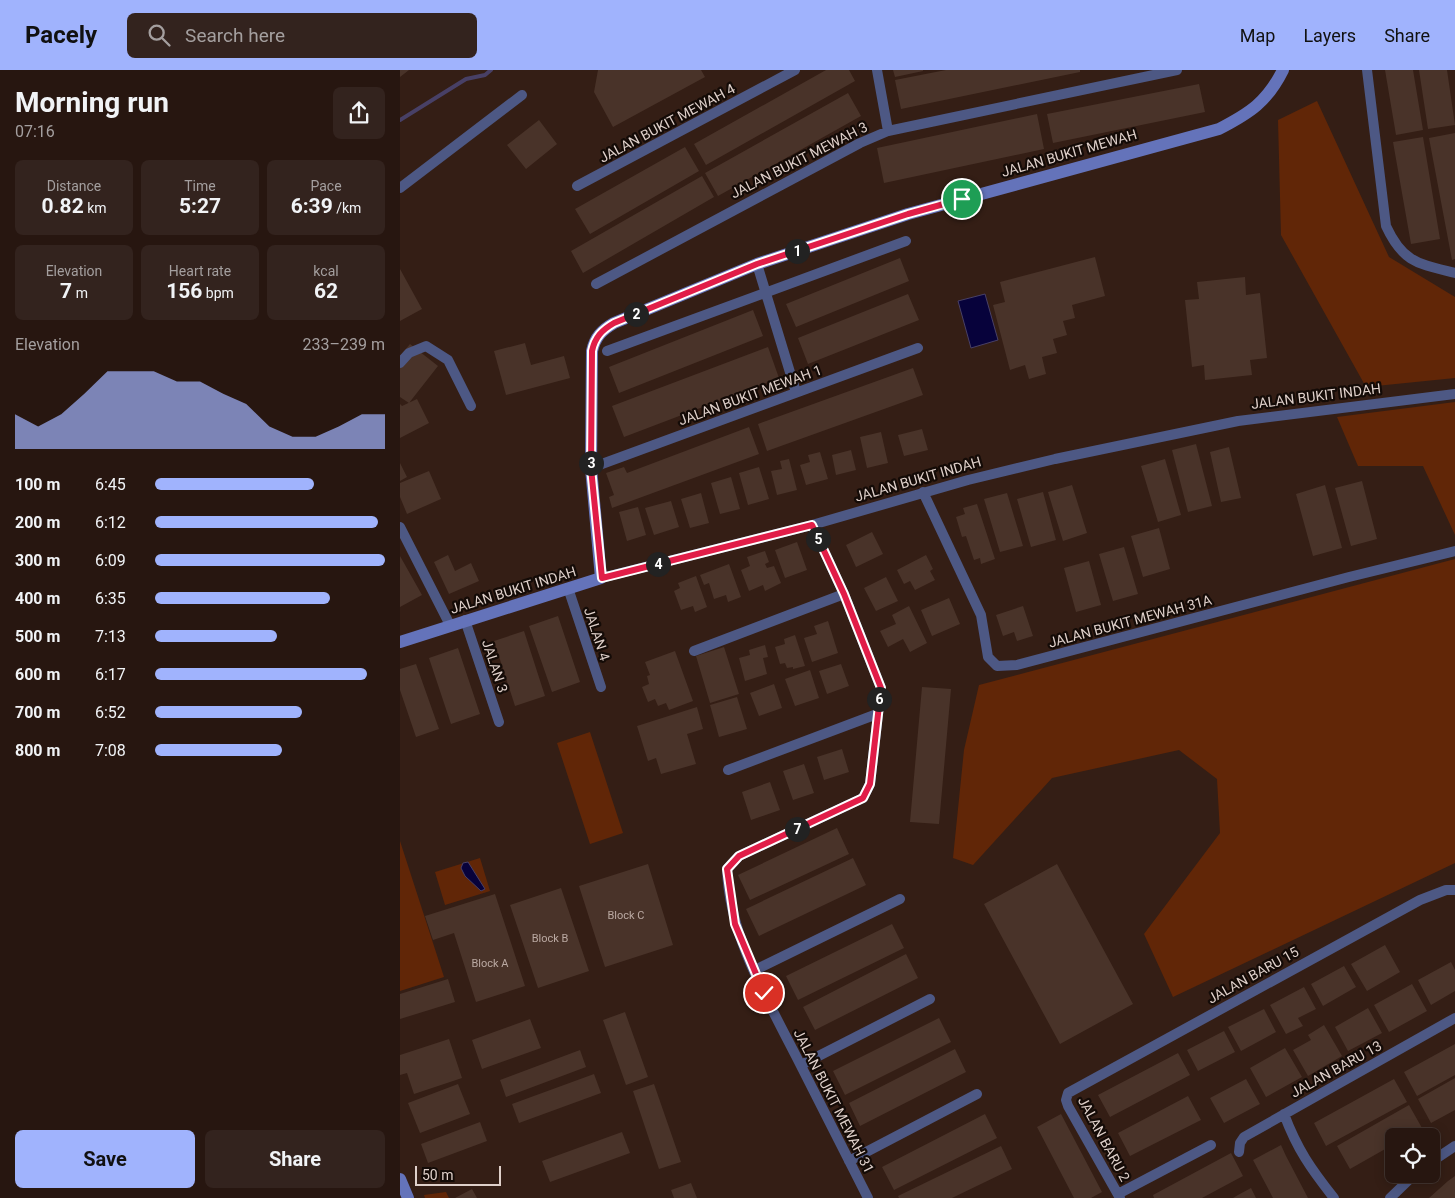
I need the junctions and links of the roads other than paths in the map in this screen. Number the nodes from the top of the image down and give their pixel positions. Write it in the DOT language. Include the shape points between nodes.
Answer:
graph roads {
  1 [pos="795,70"];
  2 [pos="876,70"];
  3 [pos="1177,70"];
  4 [pos="1283,70"];
  5 [pos="1367,70"];
  6 [pos="522,95"];
  7 [pos="888,131"];
  8 [pos="577,186"];
  9 [pos="400,188"];
  10 [pos="906,241"];
  11 [pos="757,264"];
  12 [pos="1455,273"];
  13 [pos="596,284"];
  14 [pos="766,292"];
  15 [pos="918,348"];
  16 [pos="607,351"];
  17 [pos="400,363"];
  18 [pos="796,392"];
  19 [pos="1455,394"];
  20 [pos="471,406"];
  21 [pos="591,468"];
  22 [pos="923,492"];
  23 [pos="812,525"];
  24 [pos="400,527"];
  25 [pos="1455,551"];
  26 [pos="602,578"];
  27 [pos="568,588"];
  28 [pos="844,594"];
  29 [pos="465,620"];
  30 [pos="450,625"];
  31 [pos="400,642"];
  32 [pos="694,650"];
  33 [pos="601,688"];
  34 [pos="877,714"];
  35 [pos="499,722"];
  36 [pos="728,770"];
  37 [pos="1455,890"];
  38 [pos="900,899"];
  39 [pos="755,970"];
  40 [pos="930,999"];
  41 [pos="1455,1018"];
  42 [pos="801,1065"];
  43 [pos="1068,1093"];
  44 [pos="977,1094"];
  45 [pos="1284,1114"];
  46 [pos="1211,1145"];
  47 [pos="1455,1146"];
  48 [pos="1239,1152"];
  49 [pos="1440,1156"];
  50 [pos="849,1161"];
  51 [pos="400,1180"];
  52 [pos="1406,1183"];
  53 [pos="1119,1196"];
  54 [pos="408,1198"];
  55 [pos="868,1198"];
  56 [pos="1334,1198"];
  57 [pos="1390,1198"];
  1 -- 8 [label="street, JALAN BUKIT MEWAH 4"];
  2 -- 7 [label="street"];
  3 -- 7 [label="street, JALAN BUKIT MEWAH 3"];
  4 -- 11 [label="street, JALAN BUKIT MEWAH" via="1275,85 1250,113 1219,129 908,214"];
  5 -- 12 [label="street" via="1386,226 1395,245 1415,263"];
  6 -- 9 [label="street"];
  7 -- 13 [label="street, JALAN BUKIT MEWAH 3"];
  10 -- 14 [label="street"];
  11 -- 14 [label="street"];
  11 -- 21 [label="street, JALAN BUKIT MEWAH" via="614,323 594,341"];
  14 -- 16 [label="street"];
  14 -- 18 [label="street"];
  15 -- 18 [label="street, JALAN BUKIT MEWAH 1"];
  17 -- 20 [label="street" via="409,353 426,346 448,360"];
  18 -- 21 [label="street, JALAN BUKIT MEWAH 1"];
  19 -- 22 [label="street, JALAN BUKIT INDAH" via="1195,429"];
  21 -- 26 [label="street, JALAN BUKIT MEWAH"];
  22 -- 23 [label="street, JALAN BUKIT INDAH"];
  22 -- 25 [label="street, JALAN BUKIT MEWAH 31A" via="981,615 988,657 997,666 1017,665 1348,576"];
  23 -- 26 [label="street, JALAN BUKIT INDAH"];
  23 -- 28 [label="street, JALAN BUKIT MEWAH 31"];
  24 -- 30 [label="street"];
  26 -- 27 [label="street, JALAN BUKIT INDAH"];
  27 -- 29 [label="street, JALAN BUKIT INDAH"];
  27 -- 33 [label="street, JALAN 4"];
  28 -- 32 [label="street"];
  28 -- 34 [label="street, JALAN BUKIT MEWAH 31" via="881,688"];
  29 -- 30 [label="street, JALAN BUKIT INDAH"];
  29 -- 35 [label="street, JALAN 3"];
  30 -- 31 [label="street, JALAN BUKIT INDAH"];
  34 -- 36 [label="street"];
  34 -- 39 [label="street, JALAN BUKIT MEWAH 31" via="870,784 863,798 739,856 727,869 735,924"];
  37 -- 43 [label="street, JALAN BARU 15" via="1420,900"];
  38 -- 39 [label="street"];
  39 -- 42 [label="street, JALAN BUKIT MEWAH 31"];
  40 -- 42 [label="street"];
  41 -- 45 [label="street, JALAN BARU 13"];
  42 -- 50 [label="street, JALAN BUKIT MEWAH 31"];
  43 -- 53 [label="street, JALAN BARU 2" via="1068,1106"];
  44 -- 50 [label="street"];
  45 -- 48 [label="street, JALAN BARU 13" via="1244,1137"];
  45 -- 56 [label="street" via="1309,1168"];
  46 -- 53 [label="street"];
  47 -- 49 [label="street"];
  50 -- 55 [label="street, JALAN BUKIT MEWAH 31"];
  51 -- 54 [label="street"];
  52 -- 57 [label="street"];
}
